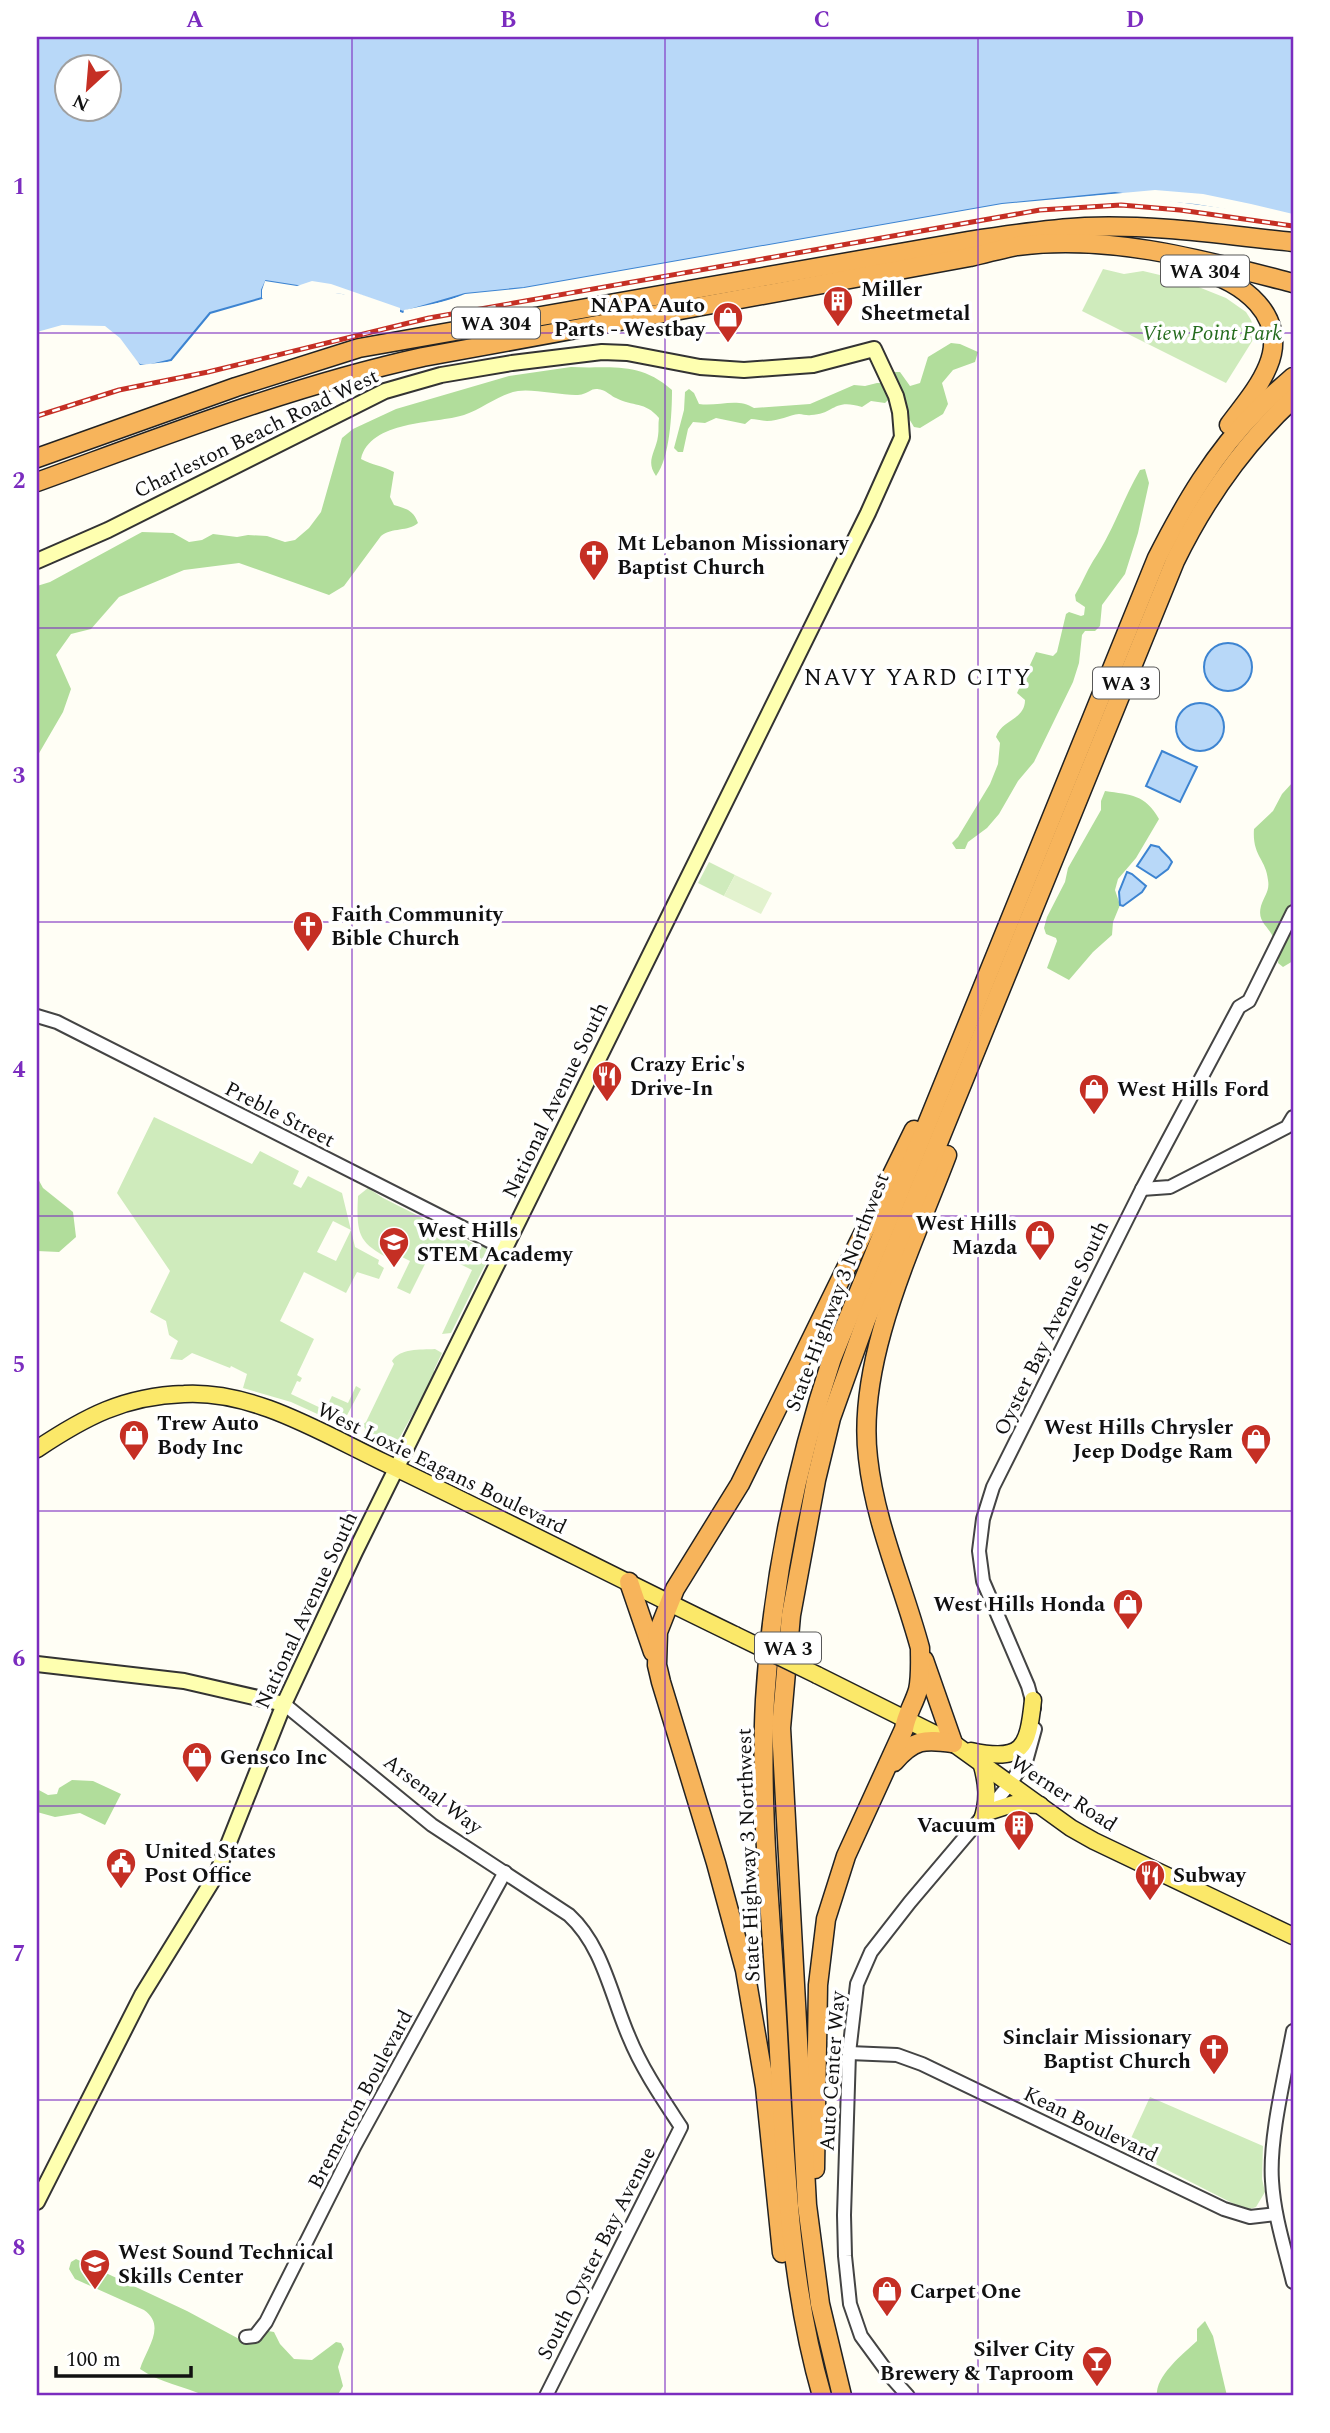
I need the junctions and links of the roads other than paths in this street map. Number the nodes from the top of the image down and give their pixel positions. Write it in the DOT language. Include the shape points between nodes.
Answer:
graph roads {
  1 [pos="1293,242"];
  2 [pos="969,249"];
  3 [pos="1293,283"];
  4 [pos="874,349"];
  5 [pos="1293,377"];
  6 [pos="1293,399"];
  7 [pos="37,458"];
  8 [pos="1216,458"];
  9 [pos="37,482"];
  10 [pos="37,561"];
  11 [pos="1293,912"];
  12 [pos="1000,992"];
  13 [pos="37,1016"];
  14 [pos="943,1082"];
  15 [pos="1293,1117"];
  16 [pos="1142,1189"];
  17 [pos="505,1249"];
  18 [pos="37,1449"];
  19 [pos="395,1468"];
  20 [pos="629,1582"];
  21 [pos="670,1603"];
  22 [pos="920,1648"];
  23 [pos="37,1664"];
  24 [pos="657,1665"];
  25 [pos="817,1675"];
  26 [pos="1033,1700"];
  27 [pos="284,1704"];
  28 [pos="906,1719"];
  29 [pos="959,1746"];
  30 [pos="981,1762"];
  31 [pos="885,1773"];
  32 [pos="1010,1784"];
  33 [pos="1040,1805"];
  34 [pos="985,1816"];
  35 [pos="505,1872"];
  36 [pos="1293,1936"];
  37 [pos="1293,2031"];
  38 [pos="849,2053"];
  39 [pos="681,2127"];
  40 [pos="37,2202"];
  41 [pos="1276,2214"];
  42 [pos="1293,2282"];
  43 [pos="246,2337"];
  44 [pos="828,2337"];
  45 [pos="821,2392"];
  46 [pos="546,2396"];
  47 [pos="842,2396"];
  48 [pos="908,2396"];
  1 -- 2 [label="highway" via="1174,229 1087,227 1030,231"];
  2 -- 3 [label="highway, WA 304" via="1116,246 1178,255"];
  2 -- 7 [label="highway, WA 304" via="359,348"];
  2 -- 8 [label="highway, WA 304" via="1147,257 1209,272 1259,302 1272,338 1270,359 1260,382 1227,429"];
  2 -- 9 [label="highway, WA 304" via="365,369"];
  4 -- 10 [label="main road, Charleston Beach Road West" via="813,365 744,370 601,352 441,375 385,391"];
  4 -- 17 [label="main road, National Avenue South" via="896,396 902,437 899,446"];
  5 -- 8 [label="highway, State Highway 3 Northwest / WA 3" via="1258,408"];
  6 -- 12 [label="highway, State Highway 3 Northwest / WA 3" via="1234,463 1174,561"];
  8 -- 14 [label="highway, State Highway 3 Northwest / WA 3" via="1187,500 1157,558"];
  11 -- 16 [label="street, Oyster Bay Avenue South" via="1250,1001 1239,1007"];
  12 -- 22 [label="highway" via="975,1083 888,1313 869,1399 867,1455 872,1486"];
  12 -- 44 [label="highway, State Highway 3 Northwest / WA 3" via="866,1320 831,1418 791,1615 781,1728 788,1886 807,2205"];
  13 -- 17 [label="street, Preble Street" via="57,1022"];
  14 -- 21 [label="highway" via="905,1146 740,1484"];
  14 -- 45 [label="highway, State Highway 3 Northwest / WA 3" via="820,1393 790,1509 774,1601 765,1702 765,1802 786,2170 797,2282"];
  15 -- 16 [label="street" via="1287,1127 1170,1187"];
  16 -- 26 [label="street, Oyster Bay Avenue South" via="993,1487 983,1519 979,1551 983,1581"];
  17 -- 19 [label="main road, National Avenue South"];
  18 -- 19 [label="main road, West Loxie Eagans Boulevard" via="80,1421 127,1402 184,1394 244,1402 278,1413"];
  19 -- 20 [label="main road, West Loxie Eagans Boulevard"];
  19 -- 27 [label="main road, National Avenue South"];
  20 -- 21 [label="main road, West Loxie Eagans Boulevard"];
  20 -- 24 [label="highway"];
  21 -- 24 [label="highway" via="658,1632"];
  21 -- 25 [label="main road, West Loxie Eagans Boulevard, bridge"];
  22 -- 28 [label="highway" via="919,1686"];
  22 -- 29 [label="highway"];
  23 -- 27 [label="main road, Arsenal Way" via="184,1681"];
  24 -- 45 [label="highway" via="745,1970 765,2087 785,2275 797,2326"];
  25 -- 28 [label="main road, Werner Road"];
  26 -- 29 [label="main road" via="1028,1732 1020,1748 992,1756"];
  26 -- 32 [label="street, Oyster Bay Avenue South" via="1031,1745"];
  27 -- 35 [label="street, Arsenal Way" via="432,1825"];
  27 -- 40 [label="main road, National Avenue South" via="216,1875 142,1995"];
  28 -- 29 [label="main road, Werner Road"];
  28 -- 31 [label="highway"];
  29 -- 30 [label="main road, Werner Road"];
  29 -- 31 [label="highway" via="926,1739"];
  30 -- 32 [label="main road, Werner Road"];
  30 -- 34 [label="main road" via="987,1790"];
  31 -- 44 [label="highway" via="846,1856 826,1919 820,1960 815,2184"];
  32 -- 33 [label="main road, Werner Road"];
  32 -- 34 [label="street, Auto Center Way"];
  33 -- 34 [label="main road" via="1013,1804"];
  33 -- 36 [label="main road, Werner Road" via="1094,1841"];
  34 -- 38 [label="street, Auto Center Way" via="871,1952 857,1984"];
  35 -- 39 [label="street, Arsenal Way" via="582,1926 644,2069"];
  35 -- 43 [label="street, Bremerton Boulevard" via="354,2147 266,2322 255,2336"];
  37 -- 41 [label="street" via="1272,2156"];
  38 -- 41 [label="street, Kean Boulevard" via="897,2055 922,2064 1224,2209 1250,2217"];
  38 -- 48 [label="street, Auto Center Way" via="844,2215 850,2304 861,2336"];
  39 -- 46 [label="street, South Oyster Bay Avenue"];
  41 -- 42 [label="street"];
  44 -- 47 [label="highway, State Highway 3 Northwest / WA 3"];
}
